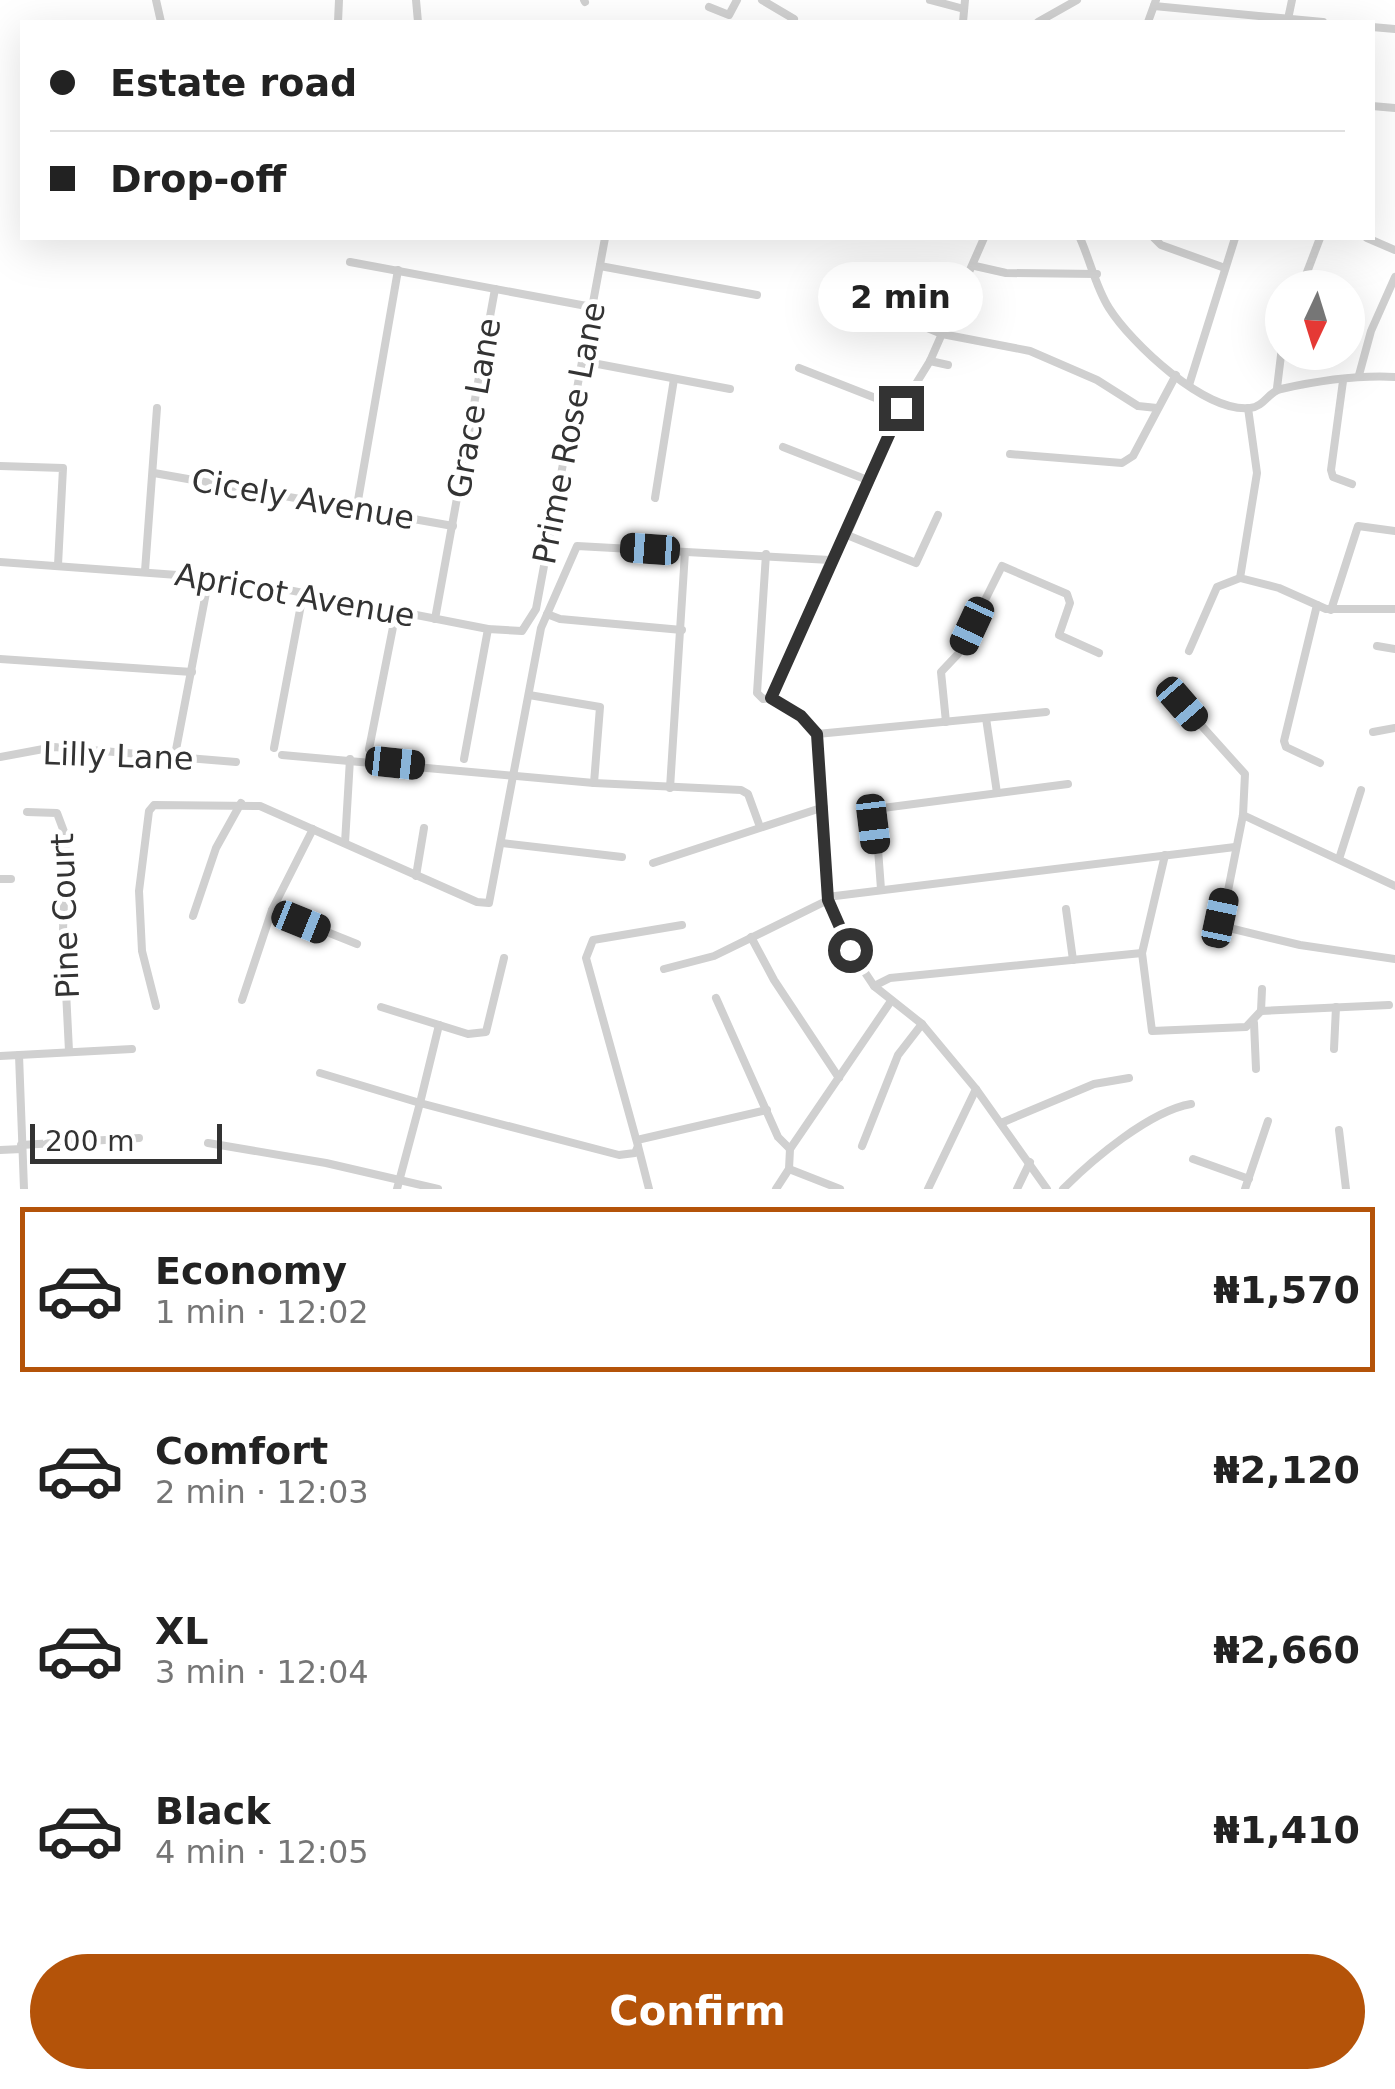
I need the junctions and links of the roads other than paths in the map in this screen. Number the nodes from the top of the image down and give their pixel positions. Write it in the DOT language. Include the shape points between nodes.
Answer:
graph roads {
  1 [pos="737,0"];
  2 [pos="762,0"];
  3 [pos="930,0"];
  4 [pos="1077,0"];
  5 [pos="1292,0"];
  6 [pos="1155,3"];
  7 [pos="965,4"];
  8 [pos="709,7"];
  9 [pos="794,19"];
  10 [pos="1042,20"];
  11 [pos="1287,20"];
  12 [pos="605,240"];
  13 [pos="983,240"];
  14 [pos="1081,240"];
  15 [pos="1156,240"];
  16 [pos="1235,240"];
  17 [pos="1319,240"];
  18 [pos="1372,240"];
  19 [pos="1395,250"];
  20 [pos="350,262"];
  21 [pos="600,266"];
  22 [pos="975,266"];
  23 [pos="1225,268"];
  24 [pos="398,270"];
  25 [pos="1308,270"];
  26 [pos="1098,274"];
  27 [pos="1395,277"];
  28 [pos="495,289"];
  29 [pos="757,295"];
  30 [pos="859,300"];
  31 [pos="592,307"];
  32 [pos="942,334"];
  33 [pos="582,361"];
  34 [pos="930,361"];
  35 [pos="948,365"];
  36 [pos="799,368"];
  37 [pos="1279,370"];
  38 [pos="1176,375"];
  39 [pos="1359,375"];
  40 [pos="1395,377"];
  41 [pos="674,379"];
  42 [pos="1342,381"];
  43 [pos="1189,385"];
  44 [pos="730,388"];
  45 [pos="1277,388"];
  46 [pos="157,408"];
  47 [pos="901,408"];
  48 [pos="1157,408"];
  49 [pos="1248,408"];
  50 [pos="784,447"];
  51 [pos="1010,454"];
  52 [pos="0,466"];
  53 [pos="154,473"];
  54 [pos="870,481"];
  55 [pos="1352,484"];
  56 [pos="655,498"];
  57 [pos="357,506"];
  58 [pos="938,516"];
  59 [pos="453,526"];
  60 [pos="1395,531"];
  61 [pos="847,534"];
  62 [pos="685,552"];
  63 [pos="766,554"];
  64 [pos="830,560"];
  65 [pos="0,562"];
  66 [pos="58,565"];
  67 [pos="146,571"];
  68 [pos="209,576"];
  69 [pos="1240,578"];
  70 [pos="303,594"];
  71 [pos="1317,605"];
  72 [pos="1395,609"];
  73 [pos="1331,610"];
  74 [pos="396,612"];
  75 [pos="548,614"];
  76 [pos="435,619"];
  77 [pos="528,627"];
  78 [pos="488,629"];
  79 [pos="682,630"];
  80 [pos="1377,646"];
  81 [pos="1395,649"];
  82 [pos="1189,651"];
  83 [pos="1099,653"];
  84 [pos="0,658"];
  85 [pos="192,672"];
  86 [pos="529,695"];
  87 [pos="771,698"];
  88 [pos="1182,704"];
  89 [pos="1046,712"];
  90 [pos="986,718"];
  91 [pos="946,722"];
  92 [pos="1395,728"];
  93 [pos="1372,732"];
  94 [pos="817,734"];
  95 [pos="274,748"];
  96 [pos="369,749"];
  97 [pos="175,755"];
  98 [pos="282,755"];
  99 [pos="0,757"];
  100 [pos="350,759"];
  101 [pos="464,759"];
  102 [pos="236,762"];
  103 [pos="1320,763"];
  104 [pos="513,776"];
  105 [pos="594,783"];
  106 [pos="1068,784"];
  107 [pos="670,788"];
  108 [pos="1362,790"];
  109 [pos="997,793"];
  110 [pos="240,803"];
  111 [pos="824,807"];
  112 [pos="27,812"];
  113 [pos="1243,815"];
  114 [pos="424,828"];
  115 [pos="760,828"];
  116 [pos="313,829"];
  117 [pos="345,843"];
  118 [pos="502,843"];
  119 [pos="1235,847"];
  120 [pos="1165,854"];
  121 [pos="622,857"];
  122 [pos="1339,860"];
  123 [pos="653,863"];
  124 [pos="416,876"];
  125 [pos="12,878"];
  126 [pos="0,879"];
  127 [pos="1395,886"];
  128 [pos="881,889"];
  129 [pos="827,899"];
  130 [pos="1066,909"];
  131 [pos="272,910"];
  132 [pos="193,916"];
  133 [pos="682,925"];
  134 [pos="751,938"];
  135 [pos="357,944"];
  136 [pos="1142,953"];
  137 [pos="504,958"];
  138 [pos="1395,958"];
  139 [pos="1073,960"];
  140 [pos="664,969"];
  141 [pos="874,986"];
  142 [pos="1262,989"];
  143 [pos="716,998"];
  144 [pos="242,1000"];
  145 [pos="891,1000"];
  146 [pos="1389,1005"];
  147 [pos="156,1006"];
  148 [pos="381,1007"];
  149 [pos="1336,1007"];
  150 [pos="1261,1011"];
  151 [pos="1254,1023"];
  152 [pos="922,1024"];
  153 [pos="438,1025"];
  154 [pos="132,1048"];
  155 [pos="1334,1050"];
  156 [pos="70,1051"];
  157 [pos="0,1056"];
  158 [pos="20,1056"];
  159 [pos="1256,1070"];
  160 [pos="320,1073"];
  161 [pos="839,1078"];
  162 [pos="1129,1078"];
  163 [pos="976,1089"];
  164 [pos="420,1103"];
  165 [pos="1191,1104"];
  166 [pos="767,1110"];
  167 [pos="1268,1120"];
  168 [pos="1001,1123"];
  169 [pos="1339,1130"];
  170 [pos="139,1138"];
  171 [pos="638,1143"];
  172 [pos="208,1144"];
  173 [pos="862,1146"];
  174 [pos="22,1147"];
  175 [pos="790,1149"];
  176 [pos="0,1150"];
  177 [pos="1194,1159"];
  178 [pos="1030,1162"];
  179 [pos="790,1170"];
  180 [pos="400,1178"];
  181 [pos="1249,1179"];
  182 [pos="24,1189"];
  183 [pos="397,1189"];
  184 [pos="438,1189"];
  185 [pos="650,1189"];
  186 [pos="776,1189"];
  187 [pos="840,1189"];
  188 [pos="928,1189"];
  189 [pos="1017,1189"];
  190 [pos="1047,1189"];
  191 [pos="1062,1189"];
  192 [pos="1245,1189"];
  193 [pos="1346,1189"];
  1 -- 8 [label="street" via="729,14"];
  2 -- 9 [label="street"];
  3 -- 7 [label="street"];
  4 -- 10 [label="street"];
  5 -- 11 [label="street"];
  6 -- 11 [label="street"];
  12 -- 21 [label="street, Prime Rose Lane"];
  13 -- 22 [label="street"];
  14 -- 26 [label="street"];
  15 -- 23 [label="street"];
  16 -- 23 [label="street"];
  17 -- 25 [label="street"];
  18 -- 19 [label="street"];
  20 -- 24 [label="street"];
  21 -- 29 [label="street"];
  21 -- 31 [label="street, Prime Rose Lane"];
  22 -- 26 [label="street"];
  22 -- 32 [label="street"];
  23 -- 43 [label="street"];
  24 -- 28 [label="street"];
  24 -- 57 [label="street"];
  26 -- 38 [label="street" via="1107,306 1136,344"];
  27 -- 39 [label="street"];
  28 -- 31 [label="street"];
  28 -- 59 [label="street, Grace Lane"];
  30 -- 32 [label="street"];
  31 -- 33 [label="street, Prime Rose Lane"];
  32 -- 34 [label="street"];
  32 -- 48 [label="street" via="1030,351 1138,406"];
  33 -- 41 [label="street"];
  33 -- 77 [label="street, Prime Rose Lane"];
  34 -- 35 [label="street"];
  34 -- 47 [label="street"];
  36 -- 47 [label="street"];
  37 -- 45 [label="street"];
  38 -- 43 [label="street"];
  38 -- 48 [label="street"];
  39 -- 40 [label="street"];
  39 -- 42 [label="street"];
  41 -- 44 [label="street"];
  41 -- 56 [label="street"];
  42 -- 45 [label="street"];
  42 -- 55 [label="street" via="1331,470"];
  43 -- 49 [label="street"];
  45 -- 49 [label="street"];
  46 -- 53 [label="street"];
  47 -- 54 [label="street"];
  48 -- 51 [label="street" via="1133,456 1122,463"];
  49 -- 69 [label="street" via="1257,472"];
  50 -- 54 [label="street"];
  52 -- 66 [label="street" via="63,468"];
  53 -- 57 [label="street, Cicely Avenue"];
  53 -- 67 [label="street"];
  54 -- 61 [label="street"];
  57 -- 59 [label="street, Cicely Avenue"];
  58 -- 61 [label="street" via="916,563"];
  59 -- 76 [label="street, Grace Lane"];
  60 -- 73 [label="street" via="1358,526"];
  61 -- 64 [label="street"];
  62 -- 63 [label="street"];
  62 -- 75 [label="street" via="578,545"];
  62 -- 79 [label="street"];
  63 -- 64 [label="street"];
  63 -- 87 [label="street" via="758,693"];
  64 -- 87 [label="street"];
  65 -- 66 [label="street, Apricot Avenue"];
  66 -- 67 [label="street, Apricot Avenue"];
  67 -- 68 [label="street, Apricot Avenue"];
  68 -- 70 [label="street, Apricot Avenue"];
  68 -- 85 [label="street"];
  69 -- 71 [label="street"];
  69 -- 82 [label="street" via="1218,587"];
  70 -- 74 [label="street, Apricot Avenue"];
  70 -- 95 [label="street"];
  71 -- 73 [label="street"];
  71 -- 103 [label="street" via="1284,741"];
  72 -- 73 [label="street"];
  74 -- 76 [label="street, Apricot Avenue"];
  74 -- 96 [label="street"];
  75 -- 79 [label="street"];
  75 -- 86 [label="street"];
  76 -- 78 [label="street, Apricot Avenue"];
  77 -- 78 [label="street, Apricot Avenue"];
  78 -- 101 [label="street"];
  79 -- 107 [label="street"];
  80 -- 81 [label="street"];
  83 -- 91 [label="street" via="1059,635 1067,594 1002,566 958,654 941,672"];
  84 -- 85 [label="street"];
  85 -- 97 [label="street"];
  86 -- 104 [label="street"];
  86 -- 105 [label="street" via="600,707"];
  87 -- 94 [label="street"];
  88 -- 113 [label="street" via="1241,765"];
  89 -- 90 [label="street"];
  90 -- 91 [label="street"];
  90 -- 109 [label="street"];
  91 -- 94 [label="street"];
  92 -- 93 [label="street"];
  94 -- 111 [label="street"];
  97 -- 99 [label="street, Lilly Lane" via="54,747"];
  97 -- 102 [label="street, Lilly Lane"];
  98 -- 100 [label="street"];
  100 -- 104 [label="street"];
  100 -- 117 [label="street"];
  104 -- 105 [label="street"];
  104 -- 118 [label="street"];
  105 -- 107 [label="street"];
  106 -- 109 [label="street"];
  107 -- 115 [label="street" via="742,790"];
  108 -- 122 [label="street"];
  109 -- 128 [label="street" via="874,810"];
  110 -- 116 [label="street"];
  110 -- 132 [label="street"];
  110 -- 147 [label="street" via="158,803 149,811 139,891 141,944"];
  111 -- 115 [label="street"];
  111 -- 129 [label="street"];
  112 -- 156 [label="street, Pine Court" via="57,813 66,830"];
  113 -- 119 [label="street"];
  113 -- 122 [label="street"];
  114 -- 124 [label="street"];
  115 -- 123 [label="street"];
  116 -- 117 [label="street"];
  116 -- 131 [label="street"];
  117 -- 124 [label="street"];
  118 -- 121 [label="street"];
  118 -- 124 [label="street" via="490,903"];
  119 -- 120 [label="street"];
  119 -- 138 [label="street" via="1220,918 1226,930"];
  120 -- 128 [label="street"];
  120 -- 136 [label="street"];
  122 -- 127 [label="street"];
  125 -- 126 [label="street"];
  128 -- 129 [label="street"];
  129 -- 134 [label="street"];
  129 -- 141 [label="street"];
  130 -- 139 [label="street"];
  131 -- 135 [label="street"];
  131 -- 144 [label="street"];
  133 -- 171 [label="street" via="593,940 586,958"];
  134 -- 140 [label="street"];
  134 -- 161 [label="street"];
  136 -- 139 [label="street"];
  136 -- 151 [label="street" via="1152,1031"];
  137 -- 153 [label="street" via="486,1032"];
  139 -- 141 [label="street" via="890,978"];
  141 -- 145 [label="street"];
  142 -- 150 [label="street"];
  143 -- 166 [label="street"];
  145 -- 152 [label="street"];
  145 -- 161 [label="street"];
  146 -- 149 [label="street"];
  148 -- 153 [label="street"];
  149 -- 150 [label="street"];
  149 -- 155 [label="street"];
  150 -- 151 [label="street"];
  151 -- 159 [label="street"];
  152 -- 163 [label="street"];
  152 -- 173 [label="street" via="898,1055"];
  153 -- 164 [label="street"];
  154 -- 156 [label="street"];
  156 -- 158 [label="street"];
  157 -- 158 [label="street"];
  158 -- 174 [label="street"];
  160 -- 164 [label="street"];
  161 -- 175 [label="street"];
  162 -- 168 [label="street" via="1094,1084"];
  163 -- 168 [label="street"];
  163 -- 188 [label="street"];
  164 -- 171 [label="street" via="619,1156 634,1153"];
  164 -- 180 [label="street"];
  165 -- 191 [label="street" via="1174,1107 1120,1140"];
  166 -- 171 [label="street"];
  166 -- 175 [label="street"];
  167 -- 181 [label="street"];
  168 -- 178 [label="street"];
  169 -- 193 [label="street"];
  170 -- 174 [label="street"];
  171 -- 185 [label="street"];
  172 -- 180 [label="street"];
  174 -- 176 [label="street"];
  174 -- 182 [label="street"];
  175 -- 179 [label="street"];
  177 -- 181 [label="street"];
  178 -- 189 [label="street"];
  178 -- 190 [label="street"];
  179 -- 186 [label="street"];
  179 -- 187 [label="street"];
  180 -- 183 [label="street"];
  180 -- 184 [label="street"];
  181 -- 192 [label="street"];
}
